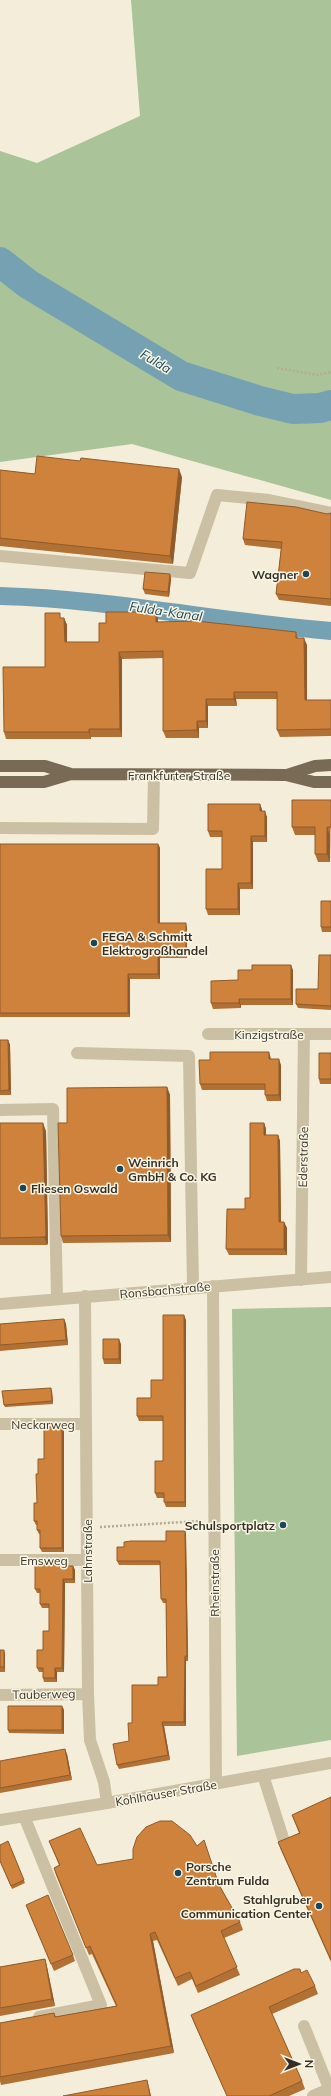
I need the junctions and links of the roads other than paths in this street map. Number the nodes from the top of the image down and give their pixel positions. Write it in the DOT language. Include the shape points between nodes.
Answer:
graph roads {
  1 [pos="331,512"];
  2 [pos="0,556"];
  3 [pos="331,765"];
  4 [pos="0,766"];
  5 [pos="71,774"];
  6 [pos="154,775"];
  7 [pos="286,775"];
  8 [pos="0,782"];
  9 [pos="331,782"];
  10 [pos="0,828"];
  11 [pos="208,1034"];
  12 [pos="304,1034"];
  13 [pos="331,1034"];
  14 [pos="77,1053"];
  15 [pos="0,1110"];
  16 [pos="331,1277"];
  17 [pos="301,1280"];
  18 [pos="213,1286"];
  19 [pos="193,1287"];
  20 [pos="85,1296"];
  21 [pos="57,1298"];
  22 [pos="0,1304"];
  23 [pos="0,1424"];
  24 [pos="86,1424"];
  25 [pos="0,1560"];
  26 [pos="87,1560"];
  27 [pos="0,1694"];
  28 [pos="88,1694"];
  29 [pos="331,1763"];
  30 [pos="263,1775"];
  31 [pos="216,1784"];
  32 [pos="107,1804"];
  33 [pos="24,1816"];
  34 [pos="0,1820"];
  35 [pos="283,1838"];
  36 [pos="23,2020"];
  37 [pos="304,2026"];
  38 [pos="330,2091"];
  39 [pos="314,2096"];
  1 -- 2 [label="street" via="269,500 217,495 190,573"];
  3 -- 7 [label="main road, Frankfurter Straße" via="315,766"];
  4 -- 5 [label="main road, Frankfurter Straße" via="45,766"];
  5 -- 6 [label="main road, Frankfurter Straße"];
  5 -- 8 [label="main road, Frankfurter Straße" via="44,782"];
  6 -- 7 [label="main road, Frankfurter Straße"];
  6 -- 10 [label="street" via="153,829"];
  7 -- 9 [label="main road, Frankfurter Straße" via="314,782"];
  11 -- 12 [label="street, Kinzigstraße"];
  12 -- 13 [label="street, Kinzigstraße"];
  12 -- 17 [label="street, Ederstraße"];
  14 -- 19 [label="street" via="189,1056"];
  15 -- 21 [label="street" via="53,1110"];
  16 -- 17 [label="street, Ronsbachstraße"];
  17 -- 18 [label="street, Ronsbachstraße"];
  18 -- 19 [label="street, Ronsbachstraße"];
  18 -- 31 [label="street, Rheinstraße"];
  19 -- 20 [label="street, Ronsbachstraße"];
  20 -- 21 [label="street, Ronsbachstraße"];
  20 -- 24 [label="street, Lahnstraße"];
  21 -- 22 [label="street, Ronsbachstraße"];
  23 -- 24 [label="street, Neckarweg"];
  24 -- 26 [label="street, Lahnstraße"];
  25 -- 26 [label="street, Emsweg"];
  26 -- 28 [label="street, Lahnstraße"];
  27 -- 28 [label="street, Tauberweg"];
  28 -- 32 [label="street, Lahnstraße" via="90,1740 104,1782"];
  29 -- 30 [label="street, Kohlhäuser Straße"];
  30 -- 31 [label="street, Kohlhäuser Straße"];
  30 -- 35 [label="street"];
  31 -- 32 [label="street, Kohlhäuser Straße"];
  32 -- 33 [label="street, Kohlhäuser Straße"];
  33 -- 34 [label="street, Kohlhäuser Straße"];
  33 -- 36 [label="street" via="101,2005"];
  37 -- 38 [label="street"];
  38 -- 39 [label="street"];
}
